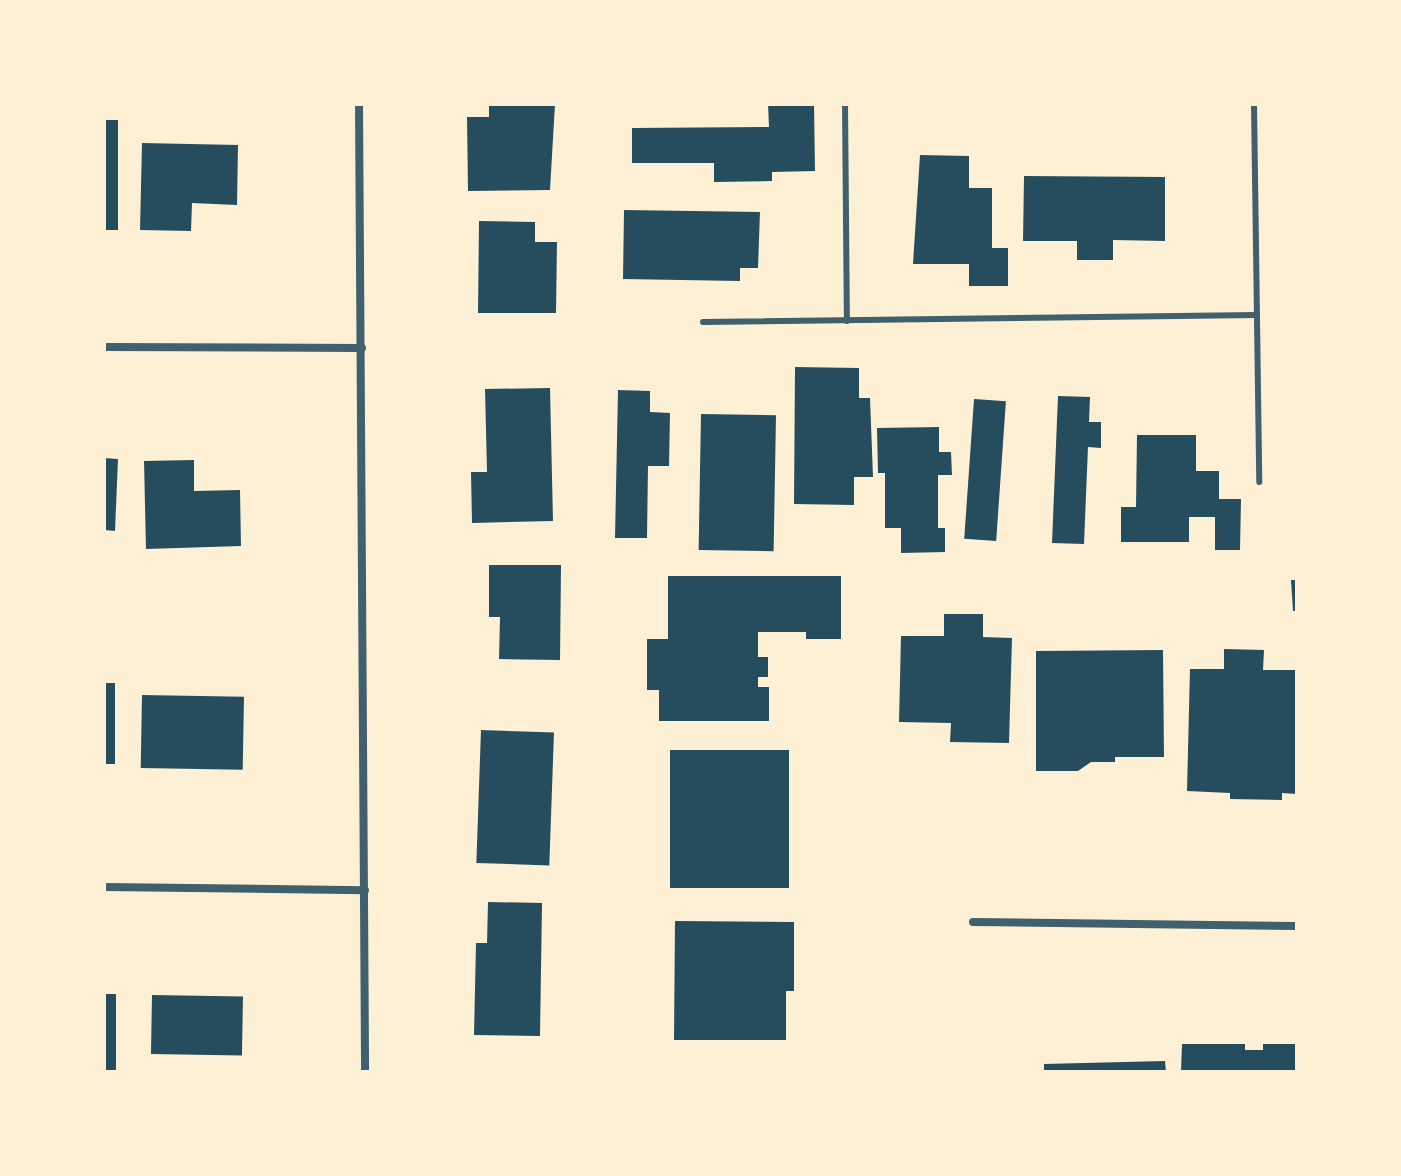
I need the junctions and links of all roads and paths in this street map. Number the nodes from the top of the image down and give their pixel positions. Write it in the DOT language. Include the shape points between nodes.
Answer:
graph roads {
  1 [pos="359,104"];
  2 [pos="845,104"];
  3 [pos="1254,104"];
  4 [pos="1257,315"];
  5 [pos="847,321"];
  6 [pos="703,322"];
  7 [pos="104,347"];
  8 [pos="362,348"];
  9 [pos="1259,482"];
  10 [pos="104,887"];
  11 [pos="365,890"];
  12 [pos="973,922"];
  13 [pos="1297,926"];
  14 [pos="365,1072"];
  1 -- 8 [label="street"];
  2 -- 5 [label="lane"];
  3 -- 4 [label="lane"];
  4 -- 5 [label="lane"];
  4 -- 9 [label="lane"];
  5 -- 6 [label="lane"];
  7 -- 8 [label="street"];
  8 -- 11 [label="street"];
  10 -- 11 [label="street"];
  11 -- 14 [label="street"];
  12 -- 13 [label="street"];
}
